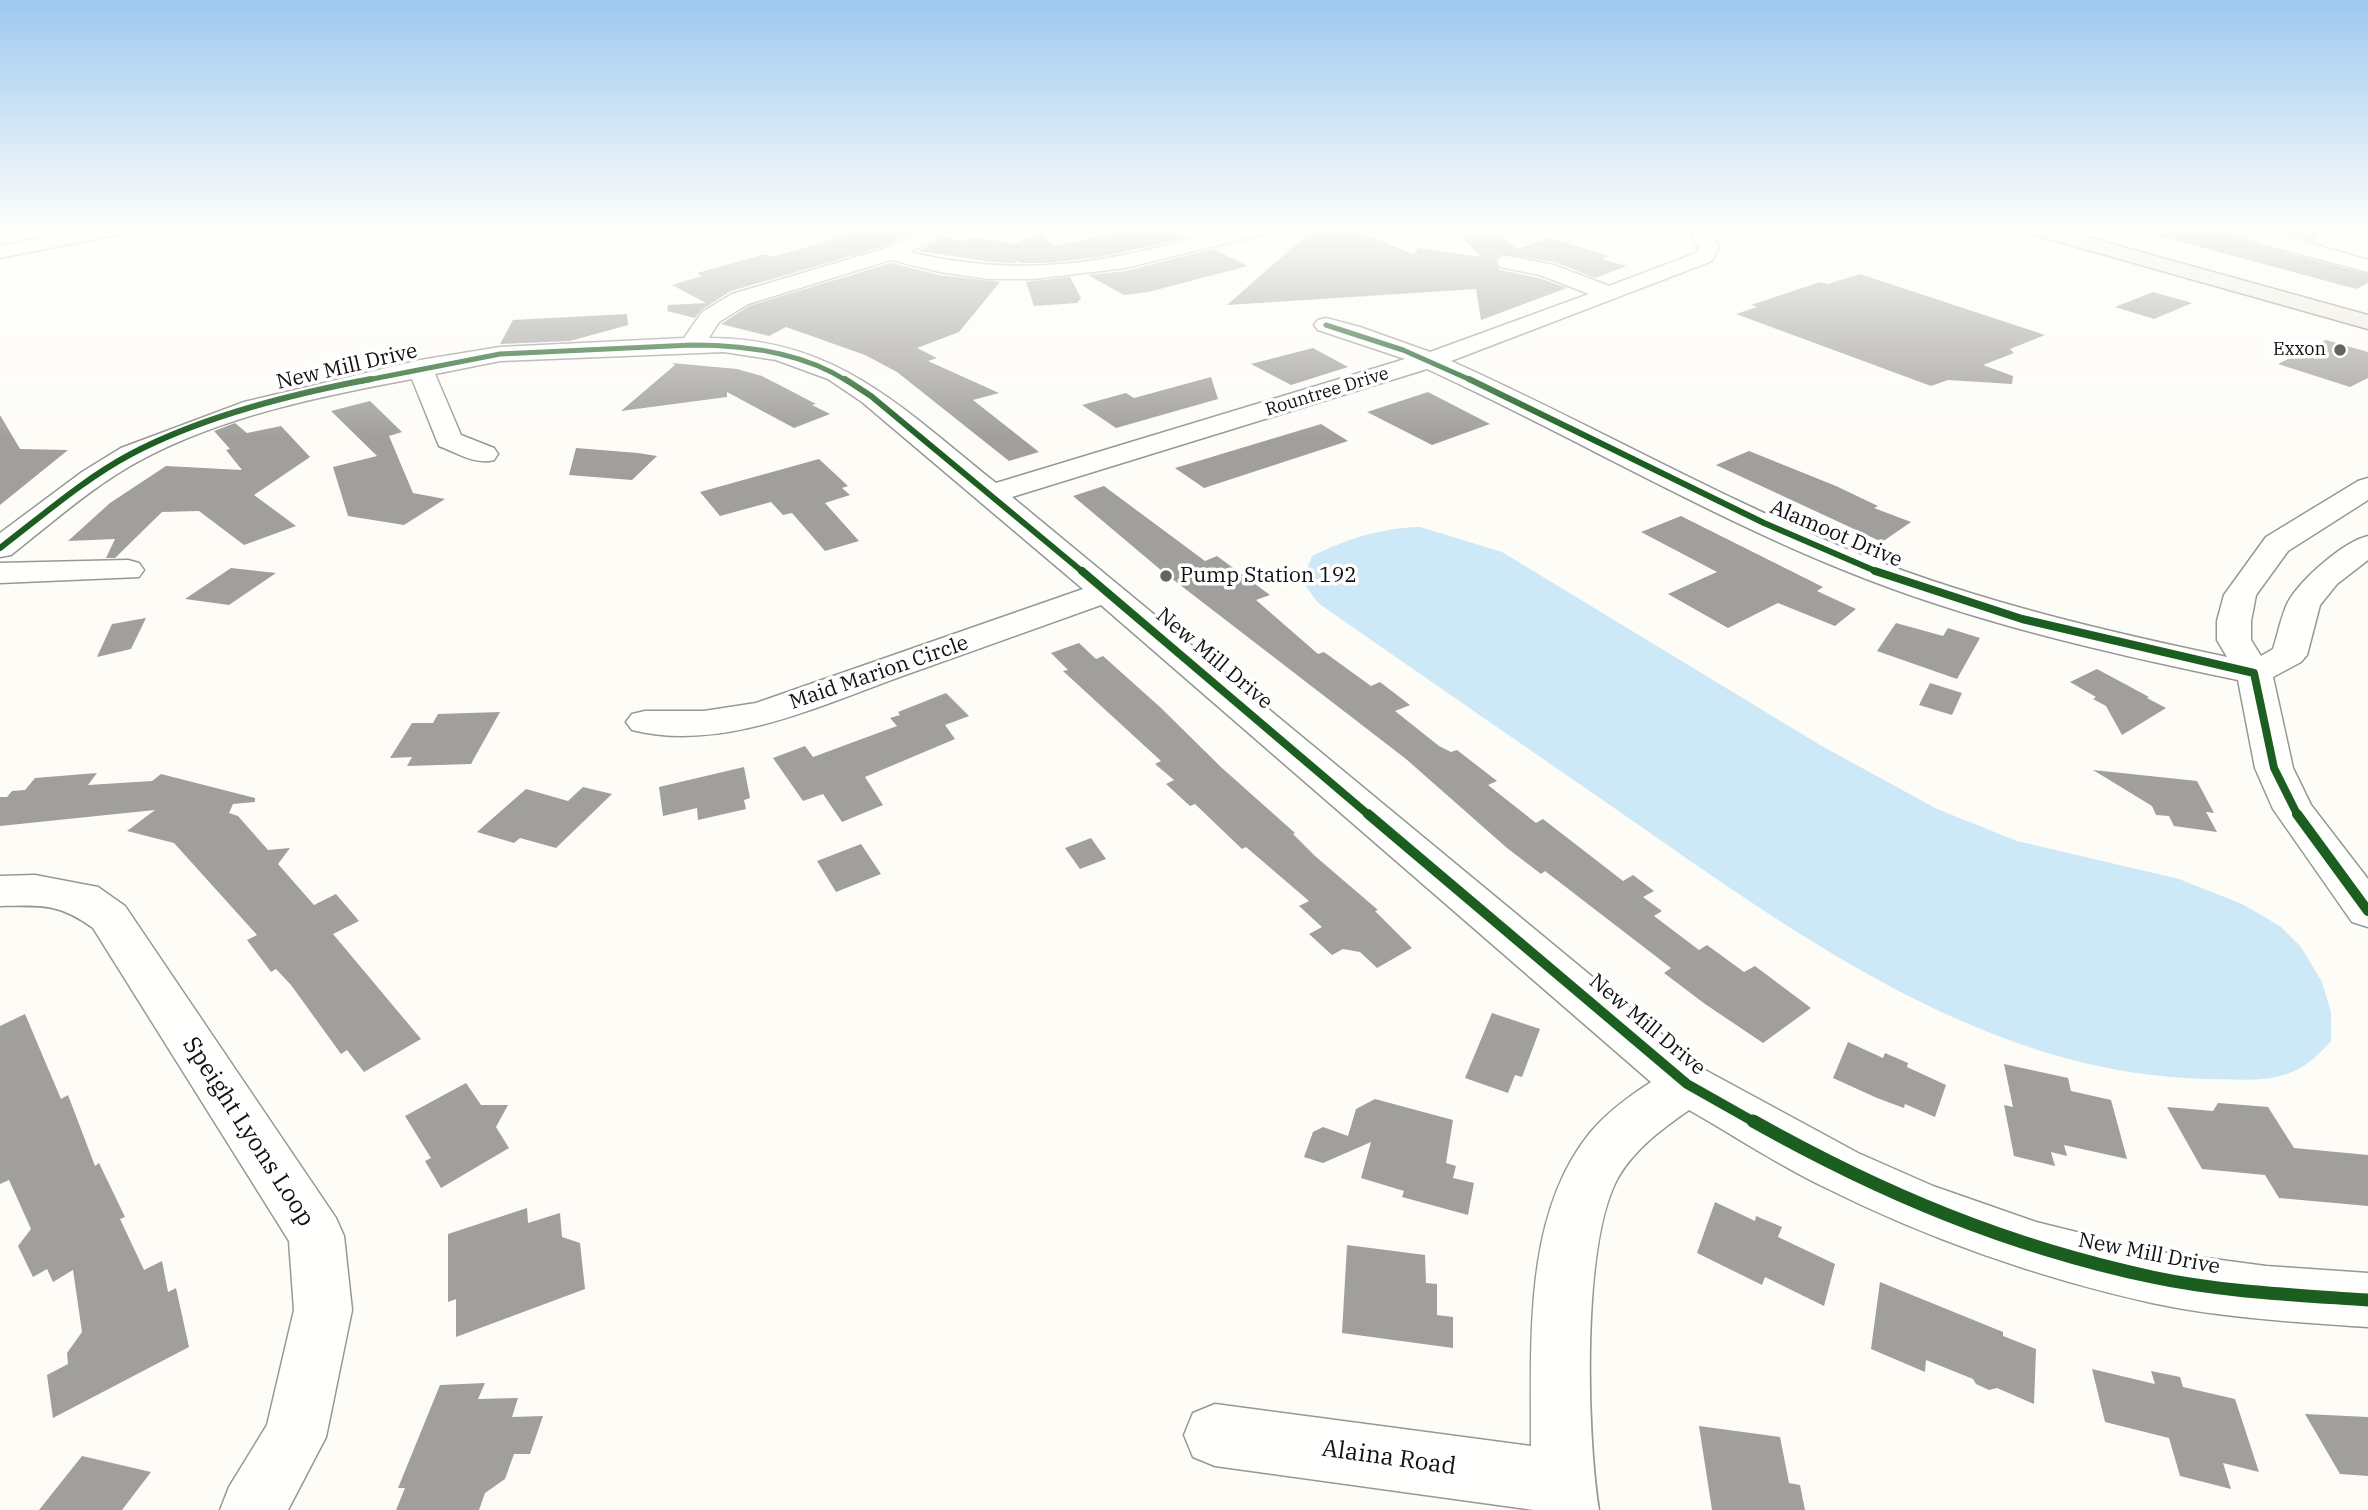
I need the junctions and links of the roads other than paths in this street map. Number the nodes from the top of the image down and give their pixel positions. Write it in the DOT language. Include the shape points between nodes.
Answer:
graph roads {
  1 [pos="742,298"];
  2 [pos="1598,298"];
  3 [pos="2284,298"];
  4 [pos="2323,298"];
  5 [pos="2368,311"];
  6 [pos="2368,322"];
  7 [pos="1326,324"];
  8 [pos="692,345"];
  9 [pos="1428,361"];
  10 [pos="420,367"];
  11 [pos="484,454"];
  12 [pos="2368,487"];
  13 [pos="991,494"];
  14 [pos="2368,545"];
  15 [pos="0,548"];
  16 [pos="128,570"];
  17 [pos="0,573"];
  18 [pos="1107,592"];
  19 [pos="2254,673"];
  20 [pos="645,722"];
  21 [pos="0,891"];
  22 [pos="2368,912"];
  23 [pos="1687,1084"];
  24 [pos="2368,1300"];
  25 [pos="1216,1435"];
  26 [pos="1565,1496"];
  27 [pos="252,1510"];
  1 -- 8 [label="street" via="710,317"];
  2 -- 9 [label="street, Rountree Drive"];
  3 -- 6 [label="main road"];
  4 -- 5 [label="main road"];
  7 -- 9 [label="street, Alamoot Drive" via="1368,334"];
  8 -- 10 [label="street, New Mill Drive" via="500,354"];
  8 -- 13 [label="street, New Mill Drive" via="781,353 837,374 871,396"];
  9 -- 13 [label="street, Rountree Drive"];
  9 -- 19 [label="street, Alamoot Drive" via="1795,537 1889,577 2053,626"];
  10 -- 11 [label="street" via="449,440"];
  10 -- 15 [label="street, New Mill Drive" via="253,408 167,438 101,472"];
  12 -- 19 [label="street" via="2277,544 2240,595 2234,640"];
  13 -- 18 [label="street, New Mill Drive"];
  14 -- 19 [label="street" via="2326,578 2304,604 2290,655"];
  16 -- 17 [label="street"];
  18 -- 20 [label="street, Maid Marion Circle" via="764,713 688,725"];
  18 -- 23 [label="street, New Mill Drive"];
  19 -- 22 [label="street" via="2274,768 2293,809"];
  21 -- 27 [label="street, Speight Lyons Loop" via="35,890 83,898 109,917 316,1236 323,1310 295,1437"];
  23 -- 24 [label="street, New Mill Drive" via="1839,1169 1918,1205 2036,1247 2153,1277 2266,1293"];
  23 -- 26 [label="street, New Mill Drive" via="1638,1117 1601,1159 1587,1184 1568,1242"];
  25 -- 26 [label="street, Alaina Road"];
}
